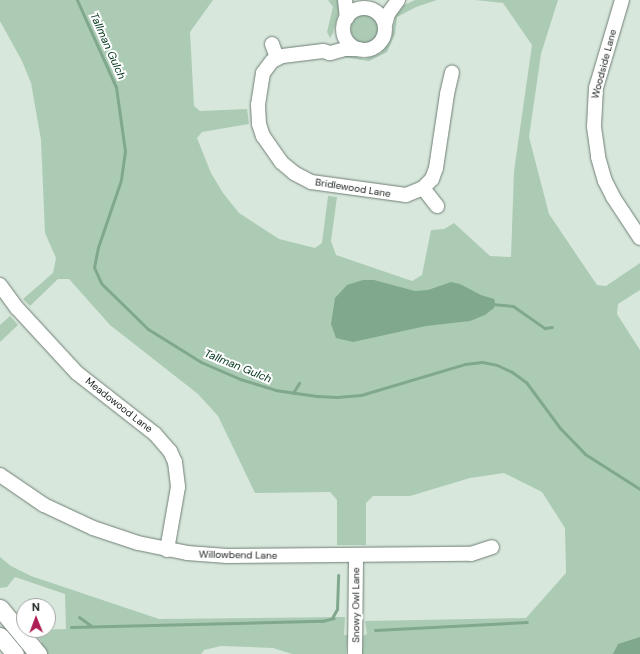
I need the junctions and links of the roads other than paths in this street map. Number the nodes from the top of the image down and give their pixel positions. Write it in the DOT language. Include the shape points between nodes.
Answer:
graph roads {
  1 [pos="345,0"];
  2 [pos="388,0"];
  3 [pos="398,0"];
  4 [pos="622,0"];
  5 [pos="364,6"];
  6 [pos="345,24"];
  7 [pos="385,25"];
  8 [pos="272,44"];
  9 [pos="359,49"];
  10 [pos="323,51"];
  11 [pos="277,58"];
  12 [pos="452,73"];
  13 [pos="424,188"];
  14 [pos="437,206"];
  15 [pos="640,238"];
  16 [pos="0,285"];
  17 [pos="0,475"];
  18 [pos="492,547"];
  19 [pos="167,550"];
  20 [pos="356,555"];
  21 [pos="0,608"];
  22 [pos="0,636"];
  23 [pos="15,654"];
  24 [pos="38,654"];
  25 [pos="355,654"];
  1 -- 6 [label="street"];
  2 -- 5 [label="street"];
  3 -- 7 [label="street" via="388,14"];
  4 -- 15 [label="street, Woodside Lane" via="596,88 594,127 600,165 607,185"];
  5 -- 6 [label="street" via="355,11"];
  5 -- 7 [label="street" via="379,15"];
  6 -- 9 [label="street" via="347,40"];
  6 -- 10 [label="street" via="339,37"];
  7 -- 9 [label="street" via="380,43 368,50"];
  8 -- 11 [label="street"];
  9 -- 10 [label="street" via="330,53"];
  10 -- 11 [label="street"];
  11 -- 13 [label="street, Bridlewood Lane" via="269,64 263,74 258,95 258,111 266,142 287,167 303,178 321,184 406,195"];
  12 -- 13 [label="street" via="446,94 436,168 432,179"];
  13 -- 14 [label="street"];
  16 -- 19 [label="street, Meadowood Lane" via="17,308 77,373 155,434 170,450 175,462 178,487"];
  17 -- 19 [label="street, Willowbend Lane" via="34,499 66,516 117,537"];
  18 -- 20 [label="street, Willowbend Lane" via="471,554"];
  19 -- 20 [label="street, Willowbend Lane" via="227,556"];
  20 -- 25 [label="street, Snowy Owl Lane"];
  21 -- 24 [label="main road"];
  22 -- 23 [label="main road"];
}
